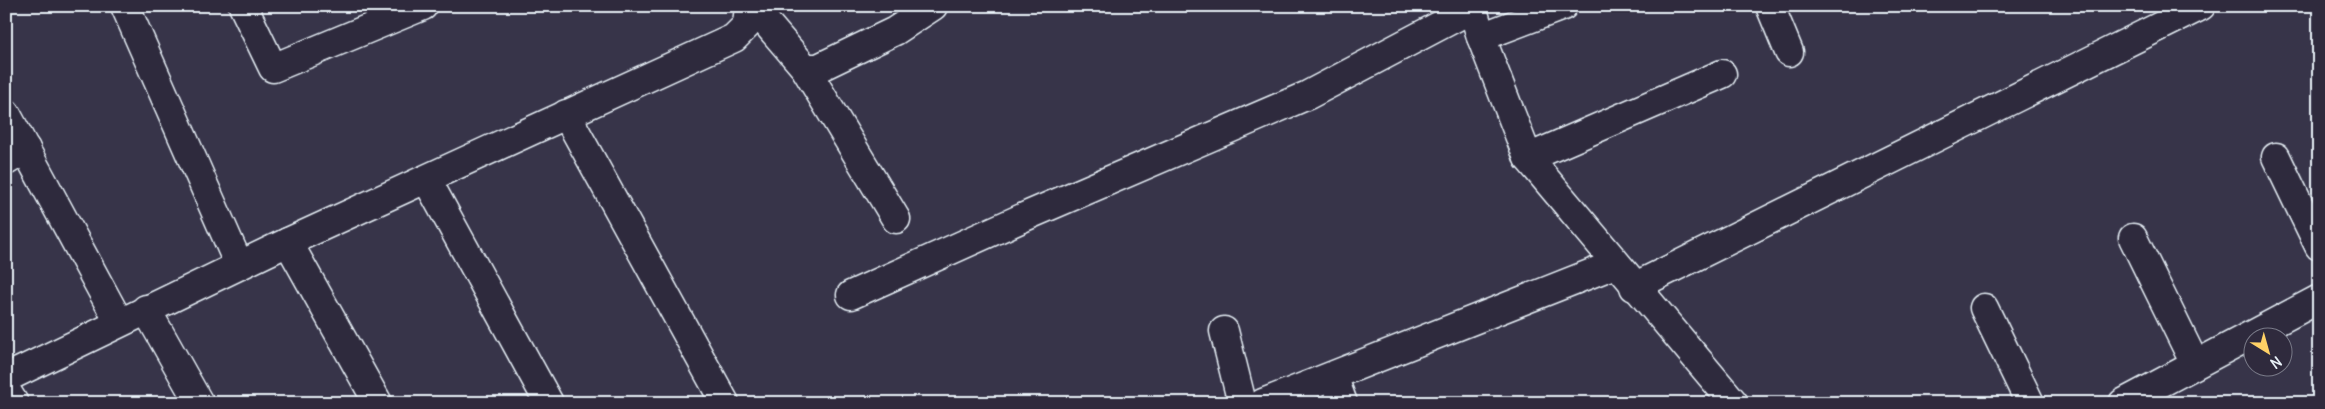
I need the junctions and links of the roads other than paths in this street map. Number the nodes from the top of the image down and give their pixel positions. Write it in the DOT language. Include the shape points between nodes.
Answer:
graph roads {
  1 [pos="125,6"];
  2 [pos="243,6"];
  3 [pos="423,6"];
  4 [pos="750,6"];
  5 [pos="933,6"];
  6 [pos="1563,6"];
  7 [pos="1770,6"];
  8 [pos="2201,6"];
  9 [pos="1473,7"];
  10 [pos="1481,37"];
  11 [pos="1789,52"];
  12 [pos="805,68"];
  13 [pos="1722,74"];
  14 [pos="6,113"];
  15 [pos="566,114"];
  16 [pos="16,155"];
  17 [pos="2276,156"];
  18 [pos="1528,158"];
  19 [pos="427,180"];
  20 [pos="896,219"];
  21 [pos="2133,238"];
  22 [pos="288,242"];
  23 [pos="2319,246"];
  24 [pos="1615,264"];
  25 [pos="239,265"];
  26 [pos="1634,287"];
  27 [pos="851,295"];
  28 [pos="2319,299"];
  29 [pos="1984,308"];
  30 [pos="146,309"];
  31 [pos="119,322"];
  32 [pos="1224,332"];
  33 [pos="2195,364"];
  34 [pos="1334,376"];
  35 [pos="6,378"];
  36 [pos="6,390"];
  37 [pos="1725,401"];
  38 [pos="14,403"];
  39 [pos="199,403"];
  40 [pos="378,403"];
  41 [pos="549,403"];
  42 [pos="726,403"];
  43 [pos="1242,403"];
  44 [pos="1263,403"];
  45 [pos="1343,403"];
  46 [pos="2030,403"];
  47 [pos="2123,403"];
  1 -- 25 [label="street"];
  2 -- 3 [label="street" via="273,68"];
  4 -- 12 [label="street"];
  4 -- 15 [label="street" via="747,25 734,38"];
  5 -- 12 [label="street" via="895,31 818,68"];
  6 -- 10 [label="street"];
  7 -- 11 [label="street"];
  8 -- 26 [label="street"];
  9 -- 10 [label="street"];
  9 -- 27 [label="street" via="1308,96"];
  10 -- 18 [label="street"];
  12 -- 20 [label="street"];
  13 -- 18 [label="street"];
  14 -- 16 [label="street"];
  15 -- 19 [label="street"];
  15 -- 42 [label="street"];
  16 -- 31 [label="street"];
  17 -- 23 [label="street"];
  18 -- 24 [label="street"];
  19 -- 22 [label="street"];
  19 -- 41 [label="street"];
  21 -- 33 [label="street"];
  22 -- 25 [label="street"];
  22 -- 40 [label="street"];
  24 -- 26 [label="street"];
  24 -- 34 [label="street"];
  25 -- 30 [label="street"];
  26 -- 37 [label="street"];
  28 -- 33 [label="street"];
  29 -- 46 [label="street"];
  30 -- 31 [label="street"];
  30 -- 39 [label="street"];
  31 -- 35 [label="street"];
  32 -- 43 [label="street"];
  33 -- 47 [label="street"];
  34 -- 44 [label="street"];
  34 -- 45 [label="street"];
  36 -- 38 [label="street"];
}
